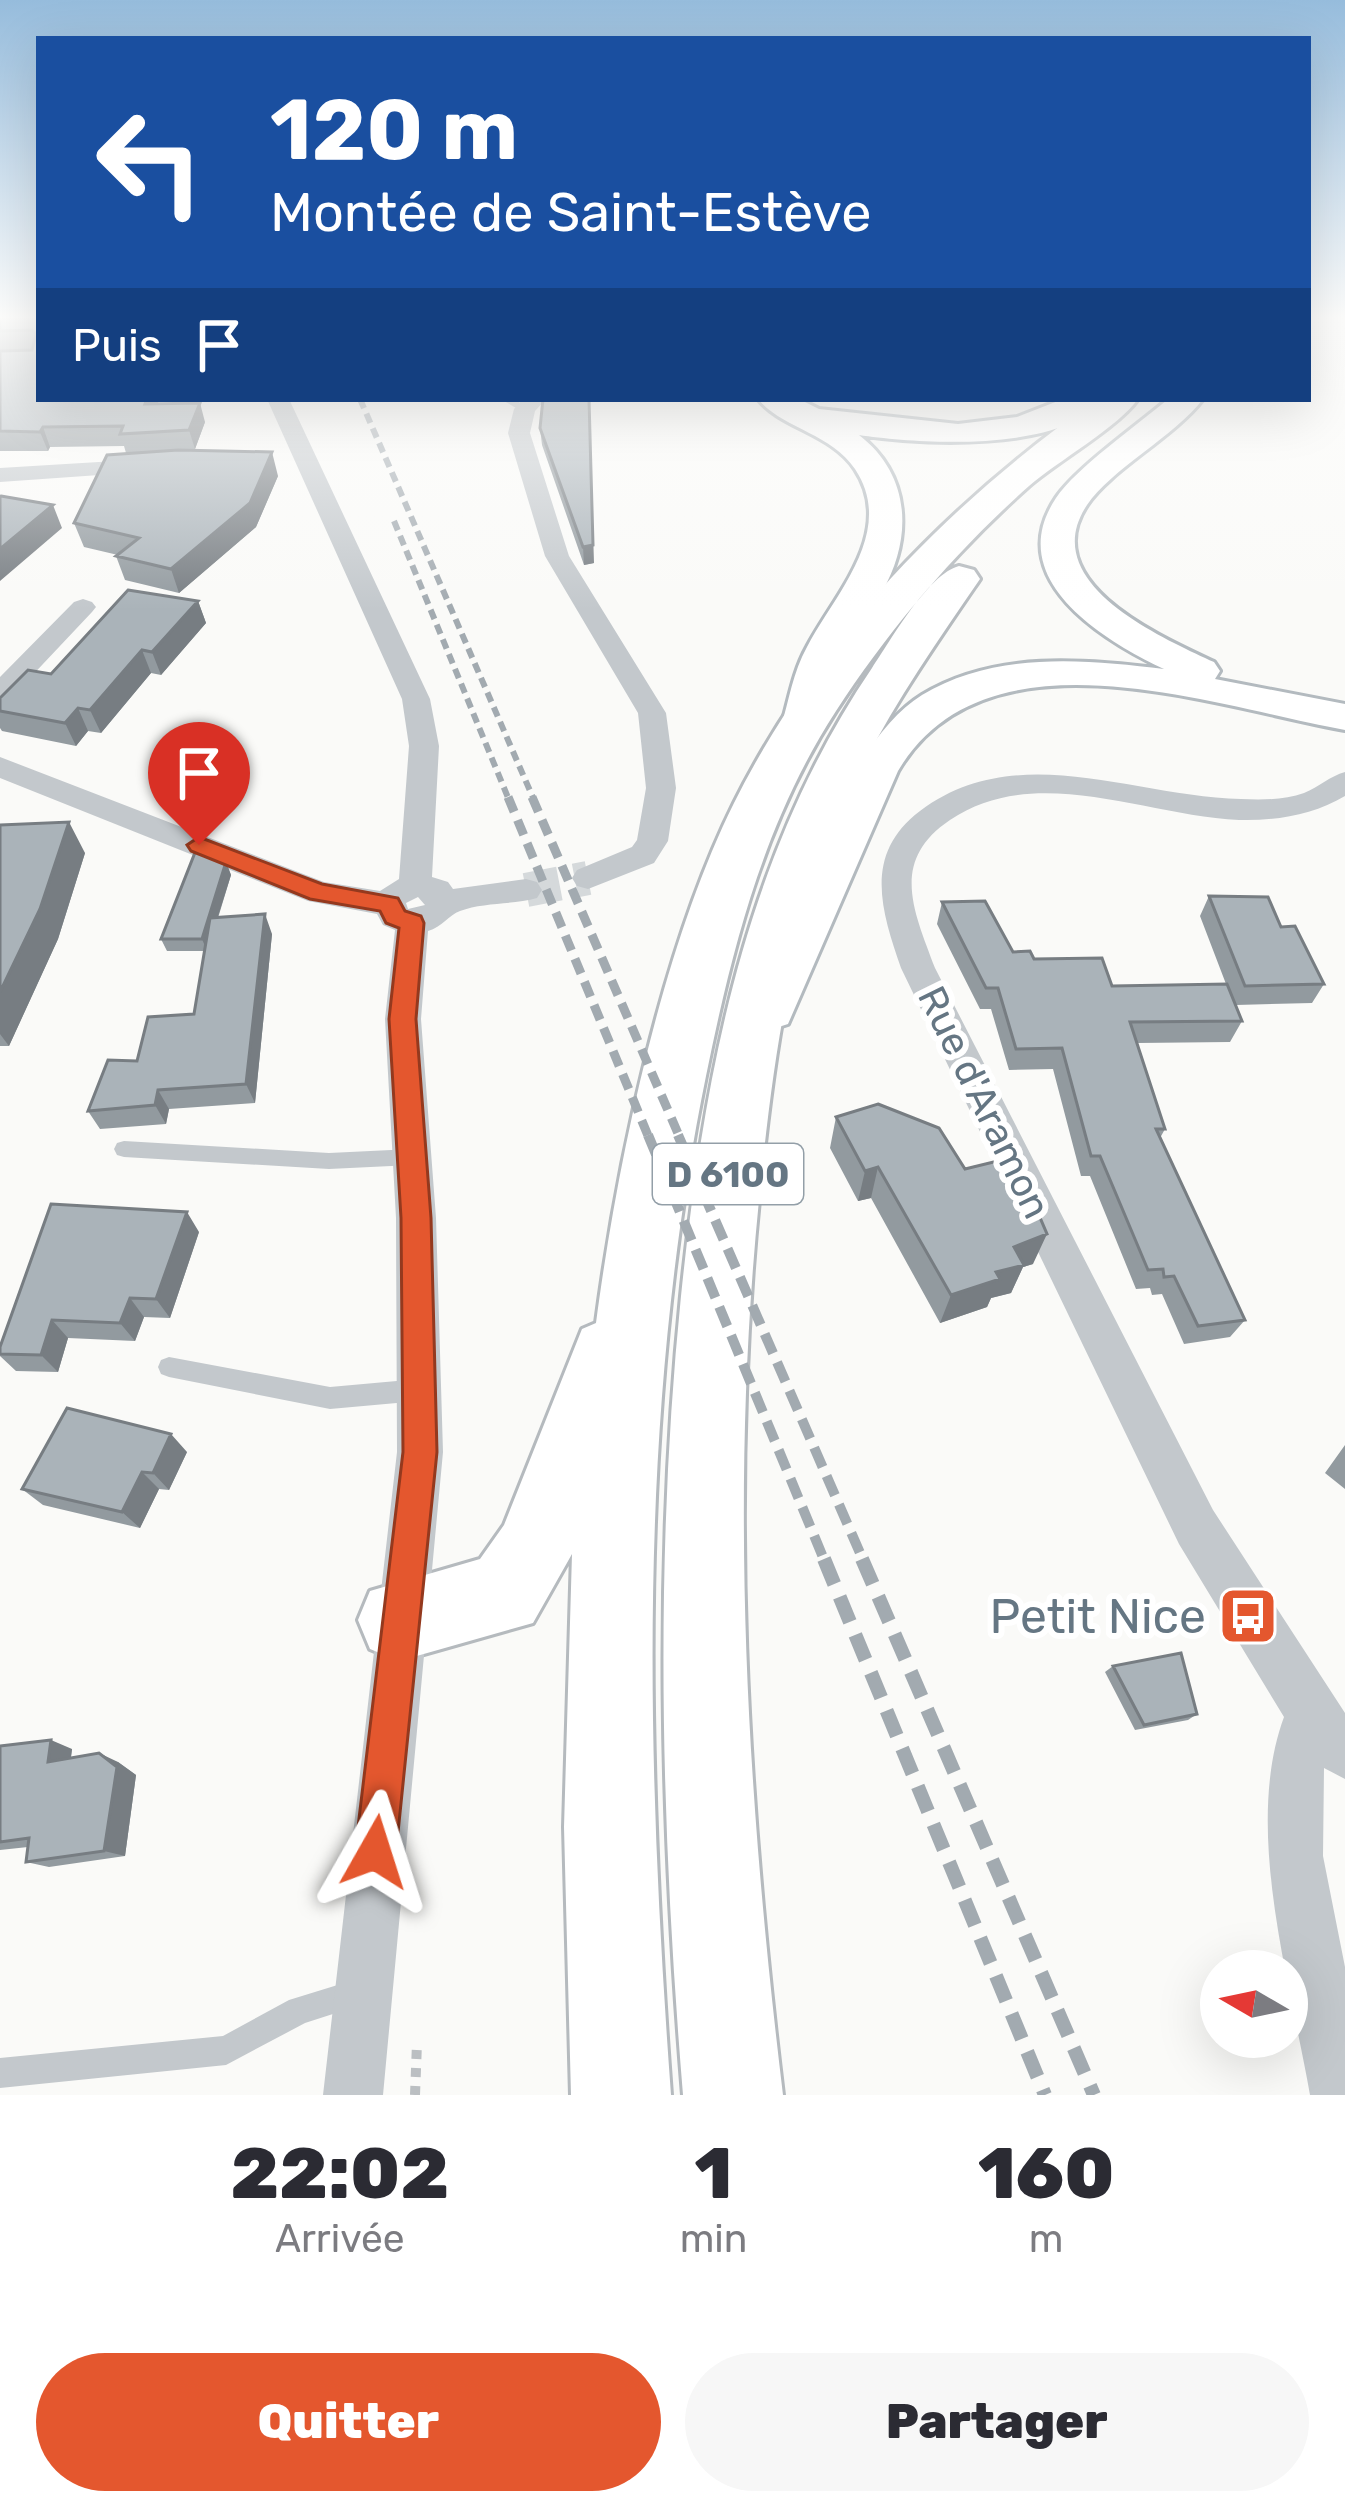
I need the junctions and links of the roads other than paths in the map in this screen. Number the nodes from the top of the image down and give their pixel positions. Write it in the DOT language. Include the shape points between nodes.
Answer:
graph roads {
  1 [pos="282,414"];
  2 [pos="521,414"];
  3 [pos="801,414"];
  4 [pos="816,414"];
  5 [pos="1053,414"];
  6 [pos="1098,414"];
  7 [pos="1148,414"];
  8 [pos="1170,414"];
  9 [pos="178,464"];
  10 [pos="0,475"];
  11 [pos="83,607"];
  12 [pos="0,693"];
  13 [pos="1250,697"];
  14 [pos="1345,717"];
  15 [pos="802,728"];
  16 [pos="0,767"];
  17 [pos="1345,782"];
  18 [pos="589,878"];
  19 [pos="526,890"];
  20 [pos="415,904"];
  21 [pos="743,1067"];
  22 [pos="124,1148"];
  23 [pos="412,1157"];
  24 [pos="633,1280"];
  25 [pos="169,1366"];
  26 [pos="419,1390"];
  27 [pos="399,1621"];
  28 [pos="1328,1733"];
  29 [pos="361,1991"];
  30 [pos="0,2073"];
  31 [pos="353,2095"];
  32 [pos="621,2095"];
  33 [pos="733,2095"];
  34 [pos="1340,2095"];
  1 -- 20 [label="street" via="292,454 416,699 424,746"];
  2 -- 18 [label="street" via="519,433 557,556 652,713 662,788 652,841 626,865"];
  3 -- 15 [label="main road" via="866,457 888,496 868,584 823,655"];
  4 -- 5 [label="main road" via="940,436"];
  6 -- 15 [label="main road, D 6100" via="954,531 875,621"];
  7 -- 21 [label="main road, D 6100" via="1032,506 962,575 871,704 791,874"];
  8 -- 13 [label="main road" via="1071,501 1056,546 1080,596 1108,623"];
  9 -- 10 [label="street"];
  11 -- 12 [label="street"];
  13 -- 14 [label="main road"];
  13 -- 21 [label="main road" via="1126,677 1030,673 945,699 913,721 864,790"];
  15 -- 24 [label="main road, D 6100" via="719,904 655,1150"];
  16 -- 20 [label="street" via="319,892"];
  17 -- 28 [label="street, Rue d'Aramon" via="1302,805 1262,810 1075,786 994,789 927,820 902,846 893,877 918,968 1186,1507"];
  19 -- 20 [label="street"];
  20 -- 23 [label="street" via="403,1019"];
  21 -- 33 [label="main road, D 6100" via="709,1365 701,1587 706,1785"];
  22 -- 23 [label="lane" via="329,1161"];
  23 -- 26 [label="street"];
  24 -- 27 [label="main road" via="534,1551 504,1594"];
  24 -- 32 [label="main road, D 6100" via="610,1685 609,1910"];
  25 -- 26 [label="lane" via="330,1398"];
  26 -- 27 [label="street" via="420,1452"];
  27 -- 29 [label="street"];
  28 -- 34 [label="street" via="1298,1750 1296,1856"];
  29 -- 30 [label="lane" via="299,2010 226,2050"];
  29 -- 31 [label="street"];
}
